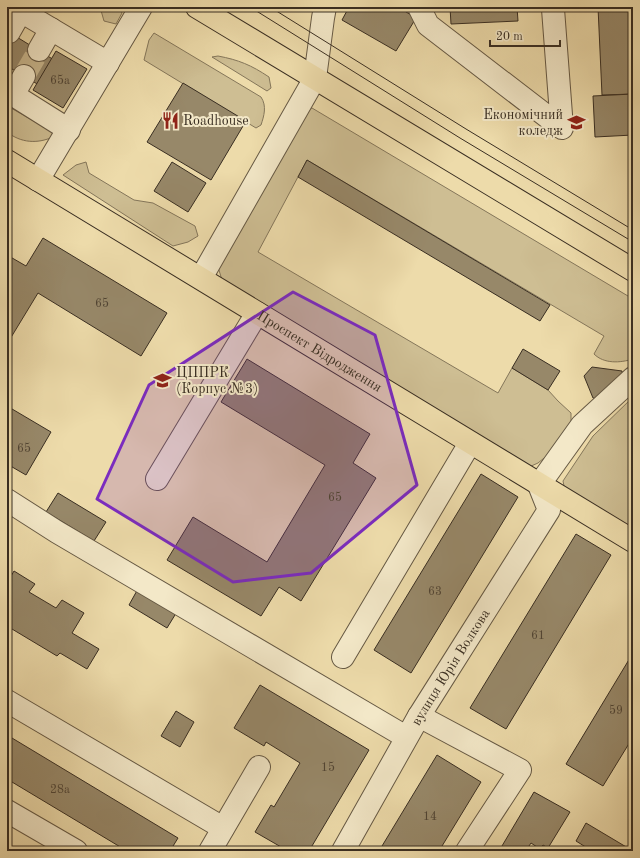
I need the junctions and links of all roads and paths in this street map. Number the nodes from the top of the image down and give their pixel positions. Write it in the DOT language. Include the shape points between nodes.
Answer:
graph roads {
  1 [pos="141,7"];
  2 [pos="196,7"];
  3 [pos="325,7"];
  4 [pos="419,7"];
  5 [pos="18,9"];
  6 [pos="553,9"];
  7 [pos="51,29"];
  8 [pos="9,32"];
  9 [pos="39,50"];
  10 [pos="108,63"];
  11 [pos="24,76"];
  12 [pos="315,78"];
  13 [pos="10,93"];
  14 [pos="69,130"];
  15 [pos="7,161"];
  16 [pos="38,180"];
  17 [pos="633,270"];
  18 [pos="200,278"];
  19 [pos="257,313"];
  20 [pos="633,378"];
  21 [pos="470,443"];
  22 [pos="157,479"];
  23 [pos="539,485"];
  24 [pos="7,500"];
  25 [pos="633,541"];
  26 [pos="343,657"];
  27 [pos="7,701"];
  28 [pos="419,716"];
  29 [pos="406,737"];
  30 [pos="259,767"];
  31 [pos="7,811"];
  32 [pos="223,828"];
  33 [pos="76,851"];
  34 [pos="210,851"];
  35 [pos="343,851"];
  36 [pos="467,851"];
  1 -- 10 [label="street"];
  2 -- 12 [label="main road"];
  3 -- 12 [label="street"];
  4 -- 6 [label="street" via="428,24 562,128"];
  5 -- 7 [label="street"];
  5 -- 8 [label="street"];
  7 -- 9 [label="street"];
  7 -- 10 [label="street"];
  10 -- 14 [label="street"];
  11 -- 13 [label="street"];
  12 -- 17 [label="main road"];
  12 -- 18 [label="street"];
  13 -- 14 [label="street"];
  14 -- 16 [label="street"];
  15 -- 16 [label="main road, Проспект Відродження"];
  16 -- 18 [label="main road, Проспект Відродження"];
  18 -- 19 [label="main road, Проспект Відродження"];
  19 -- 21 [label="main road, Проспект Відродження"];
  19 -- 22 [label="street"];
  20 -- 23 [label="street" via="582,425"];
  21 -- 23 [label="main road, Проспект Відродження"];
  21 -- 26 [label="street"];
  23 -- 25 [label="main road, Проспект Відродження"];
  23 -- 28 [label="street, вулиця Юрія Волкова" via="548,510"];
  24 -- 29 [label="street"];
  27 -- 32 [label="street"];
  28 -- 29 [label="street, вулиця Юрія Волкова"];
  28 -- 36 [label="street" via="520,770"];
  29 -- 35 [label="street, вулиця Юрія Волкова"];
  30 -- 32 [label="street"];
  31 -- 33 [label="street"];
  32 -- 34 [label="street"];
}
